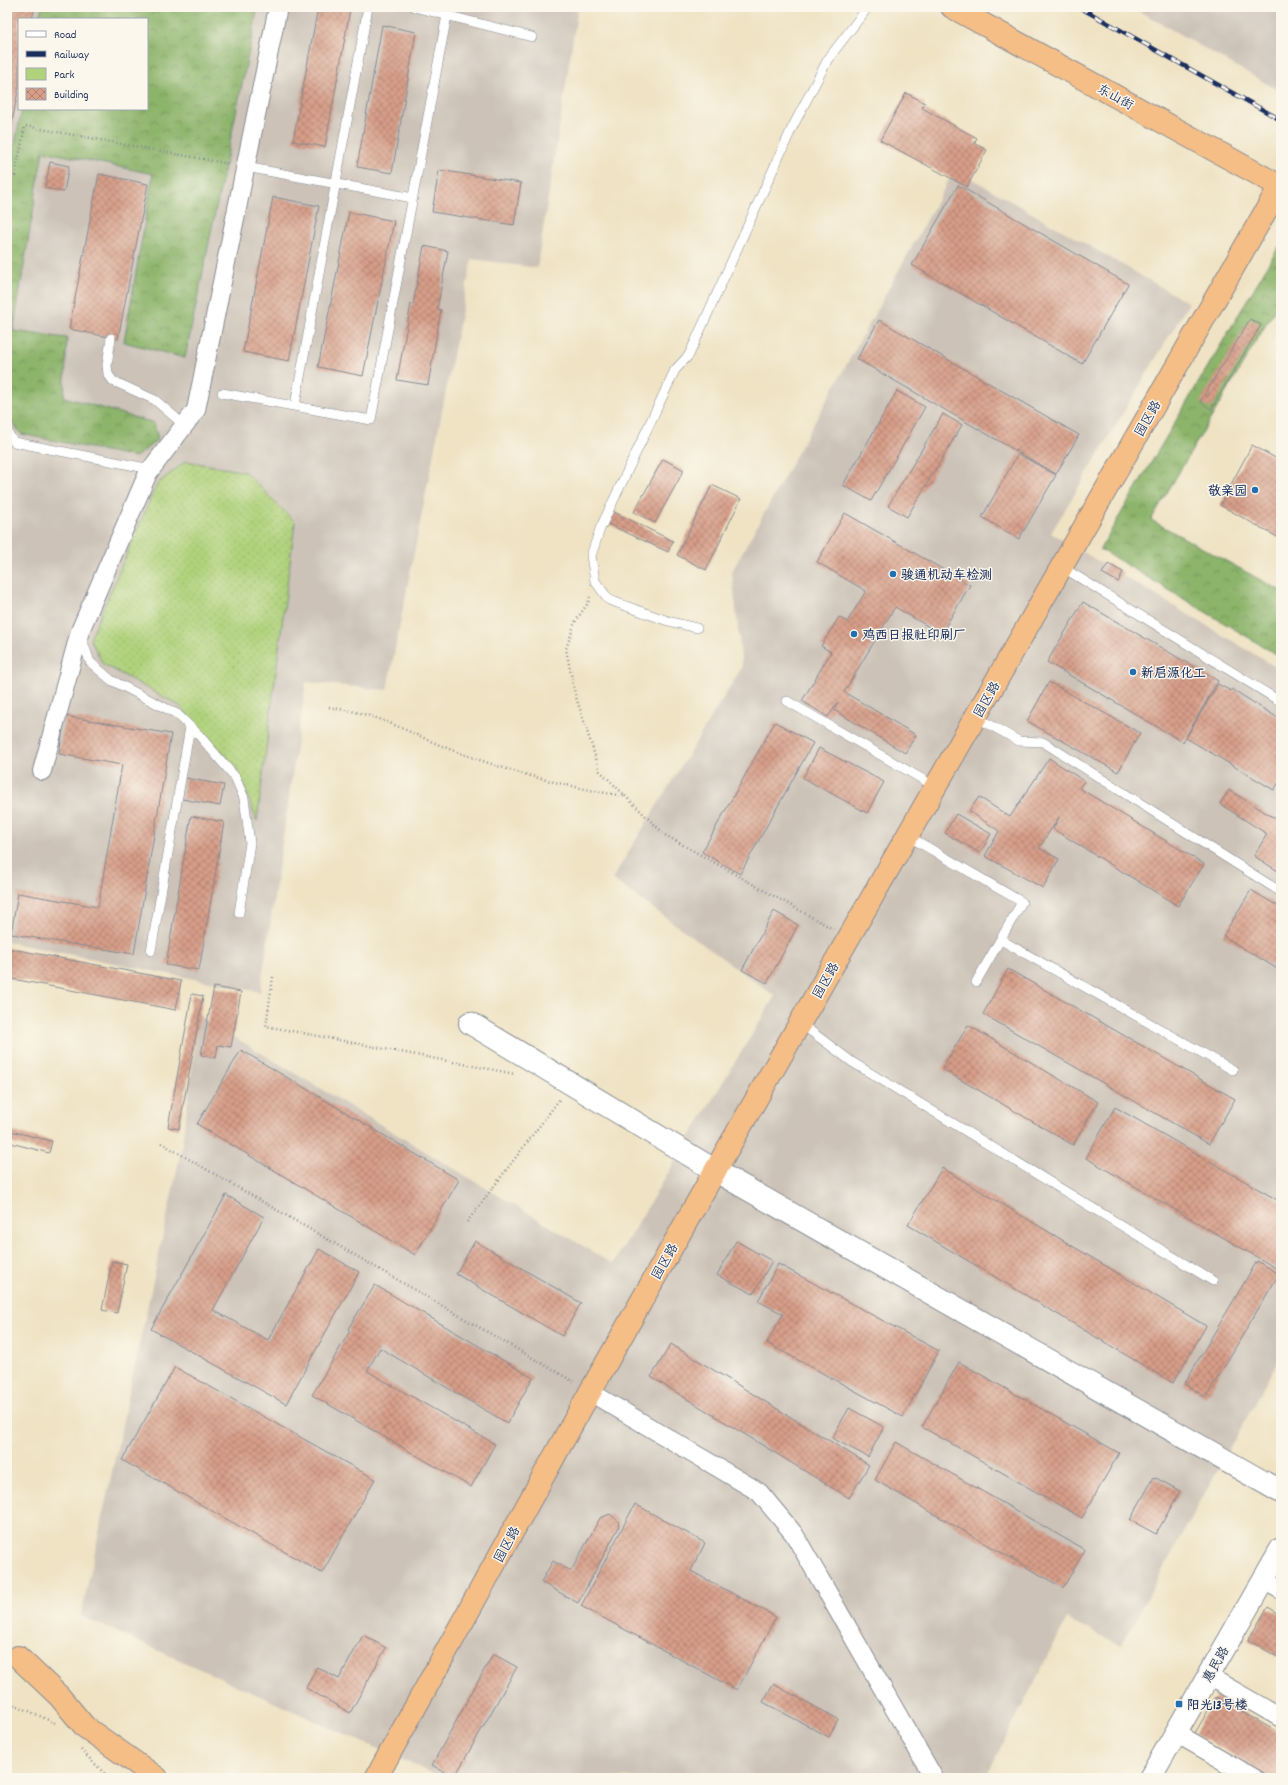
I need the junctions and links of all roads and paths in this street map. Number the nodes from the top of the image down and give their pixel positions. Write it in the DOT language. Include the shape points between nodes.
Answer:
graph roads {
  1 [pos="278,7"];
  2 [pos="368,7"];
  3 [pos="414,7"];
  4 [pos="868,7"];
  5 [pos="952,7"];
  6 [pos="447,15"];
  7 [pos="532,36"];
  8 [pos="246,167"];
  9 [pos="7,175"];
  10 [pos="335,184"];
  11 [pos="1280,186"];
  12 [pos="413,198"];
  13 [pos="111,338"];
  14 [pos="222,393"];
  15 [pos="295,405"];
  16 [pos="184,426"];
  17 [pos="7,432"];
  18 [pos="151,469"];
  19 [pos="1062,567"];
  20 [pos="595,581"];
  21 [pos="697,628"];
  22 [pos="80,630"];
  23 [pos="787,701"];
  24 [pos="1281,702"];
  25 [pos="329,707"];
  26 [pos="976,717"];
  27 [pos="190,727"];
  28 [pos="42,771"];
  29 [pos="936,787"];
  30 [pos="625,796"];
  31 [pos="908,836"];
  32 [pos="1281,892"];
  33 [pos="239,913"];
  34 [pos="850,937"];
  35 [pos="1001,940"];
  36 [pos="151,951"];
  37 [pos="273,976"];
  38 [pos="976,982"];
  39 [pos="470,1023"];
  40 [pos="800,1023"];
  41 [pos="1233,1070"];
  42 [pos="516,1074"];
  43 [pos="571,1084"];
  44 [pos="161,1143"];
  45 [pos="715,1171"];
  46 [pos="466,1222"];
  47 [pos="1213,1281"];
  48 [pos="590,1392"];
  49 [pos="1281,1492"];
  50 [pos="1281,1550"];
  51 [pos="1272,1585"];
  52 [pos="18,1657"];
  53 [pos="1208,1676"];
  54 [pos="7,1701"];
  55 [pos="1281,1718"];
  56 [pos="58,1727"];
  57 [pos="1176,1733"];
  58 [pos="78,1747"];
  59 [pos="109,1778"];
  60 [pos="157,1778"];
  61 [pos="376,1778"];
  62 [pos="934,1778"];
  63 [pos="1150,1778"];
  64 [pos="1254,1778"];
  1 -- 8 [label="street"];
  2 -- 10 [label="lane"];
  3 -- 6 [label="lane"];
  4 -- 20 [label="lane" via="828,59 792,128 689,355 671,377 600,529 591,556"];
  5 -- 11 [label="highway, 东山街"];
  6 -- 7 [label="lane"];
  6 -- 12 [label="lane"];
  8 -- 9 [label="path" via="26,126 15,176"];
  8 -- 10 [label="lane"];
  8 -- 16 [label="street" via="196,410"];
  10 -- 12 [label="lane"];
  10 -- 15 [label="lane"];
  11 -- 19 [label="highway, 园区路"];
  12 -- 15 [label="lane" via="371,420"];
  13 -- 16 [label="lane" via="107,365 108,374 113,381 155,400"];
  14 -- 15 [label="lane"];
  16 -- 18 [label="street"];
  17 -- 18 [label="lane" via="14,442"];
  18 -- 22 [label="street"];
  19 -- 24 [label="lane"];
  19 -- 26 [label="highway, 园区路"];
  20 -- 21 [label="lane" via="609,600 668,621"];
  20 -- 30 [label="path" via="588,603 575,622 566,649 575,694 600,771"];
  22 -- 27 [label="lane" via="90,662 111,680 177,714"];
  22 -- 28 [label="street"];
  23 -- 29 [label="lane"];
  25 -- 30 [label="path" via="366,715 452,750 525,774 588,791"];
  26 -- 29 [label="highway, 园区路"];
  26 -- 32 [label="lane" via="1019,741 1043,742"];
  27 -- 33 [label="lane" via="235,777 244,798 250,843"];
  27 -- 36 [label="lane"];
  29 -- 31 [label="highway, 园区路"];
  30 -- 34 [label="path" via="665,836"];
  31 -- 34 [label="highway, 园区路"];
  31 -- 35 [label="lane" via="1022,902"];
  34 -- 40 [label="highway, 园区路"];
  35 -- 38 [label="lane"];
  35 -- 41 [label="lane"];
  37 -- 42 [label="path" via="266,1026"];
  39 -- 43 [label="street"];
  40 -- 45 [label="highway, 园区路"];
  40 -- 47 [label="lane" via="852,1062"];
  43 -- 45 [label="street"];
  43 -- 46 [label="path"];
  44 -- 48 [label="path"];
  45 -- 48 [label="highway, 园区路"];
  45 -- 49 [label="street"];
  48 -- 61 [label="highway, 园区路"];
  48 -- 62 [label="street" via="759,1492 794,1534"];
  50 -- 51 [label="street, 惠民路"];
  51 -- 53 [label="street, 惠民路"];
  52 -- 60 [label="highway" via="59,1696 85,1727"];
  53 -- 55 [label="street"];
  53 -- 57 [label="street, 惠民路"];
  54 -- 56 [label="path"];
  57 -- 63 [label="street, 惠民路"];
  57 -- 64 [label="street"];
  58 -- 59 [label="path"];
}
